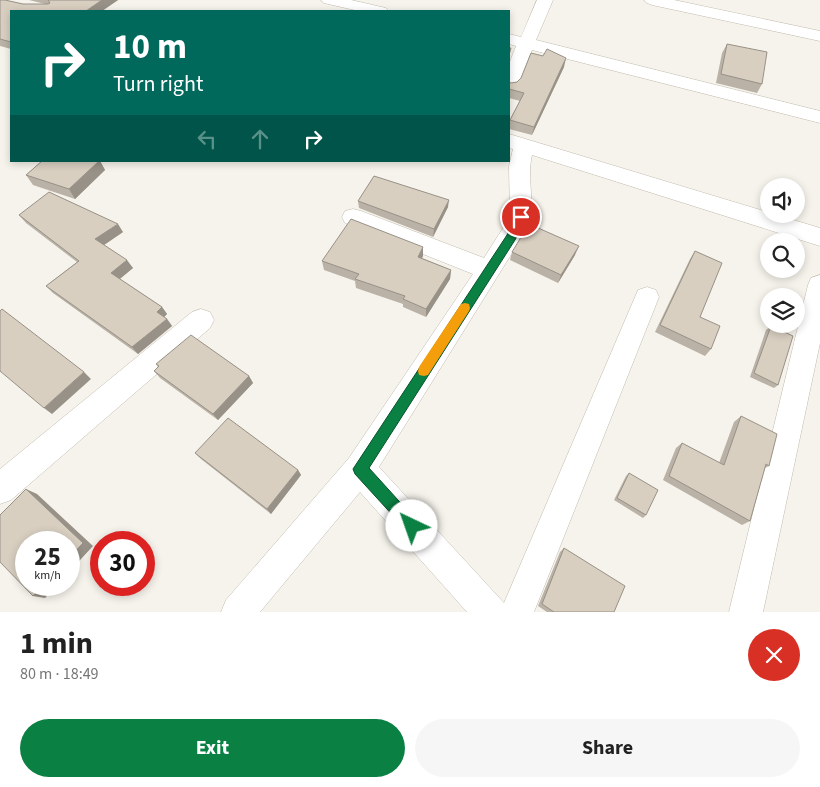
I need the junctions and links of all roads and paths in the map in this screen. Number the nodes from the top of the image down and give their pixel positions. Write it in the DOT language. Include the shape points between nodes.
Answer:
graph roads {
  1 [pos="329,0"];
  2 [pos="545,0"];
  3 [pos="652,0"];
  4 [pos="375,10"];
  5 [pos="820,36"];
  6 [pos="517,41"];
  7 [pos="510,79"];
  8 [pos="820,117"];
  9 [pos="516,143"];
  10 [pos="353,217"];
  11 [pos="820,237"];
  12 [pos="489,270"];
  13 [pos="820,285"];
  14 [pos="647,296"];
  15 [pos="201,320"];
  16 [pos="360,469"];
  17 [pos="0,489"];
  18 [pos="238,612"];
  19 [pos="490,612"];
  20 [pos="517,612"];
  21 [pos="746,612"];
  1 -- 4 [label="street"];
  2 -- 6 [label="street"];
  3 -- 5 [label="street"];
  6 -- 7 [label="street"];
  6 -- 8 [label="street"];
  9 -- 11 [label="street"];
  9 -- 12 [label="street" via="521,217"];
  10 -- 12 [label="street"];
  12 -- 16 [label="street"];
  13 -- 21 [label="street"];
  14 -- 20 [label="street"];
  15 -- 17 [label="street"];
  16 -- 18 [label="street"];
  16 -- 19 [label="street"];
}
